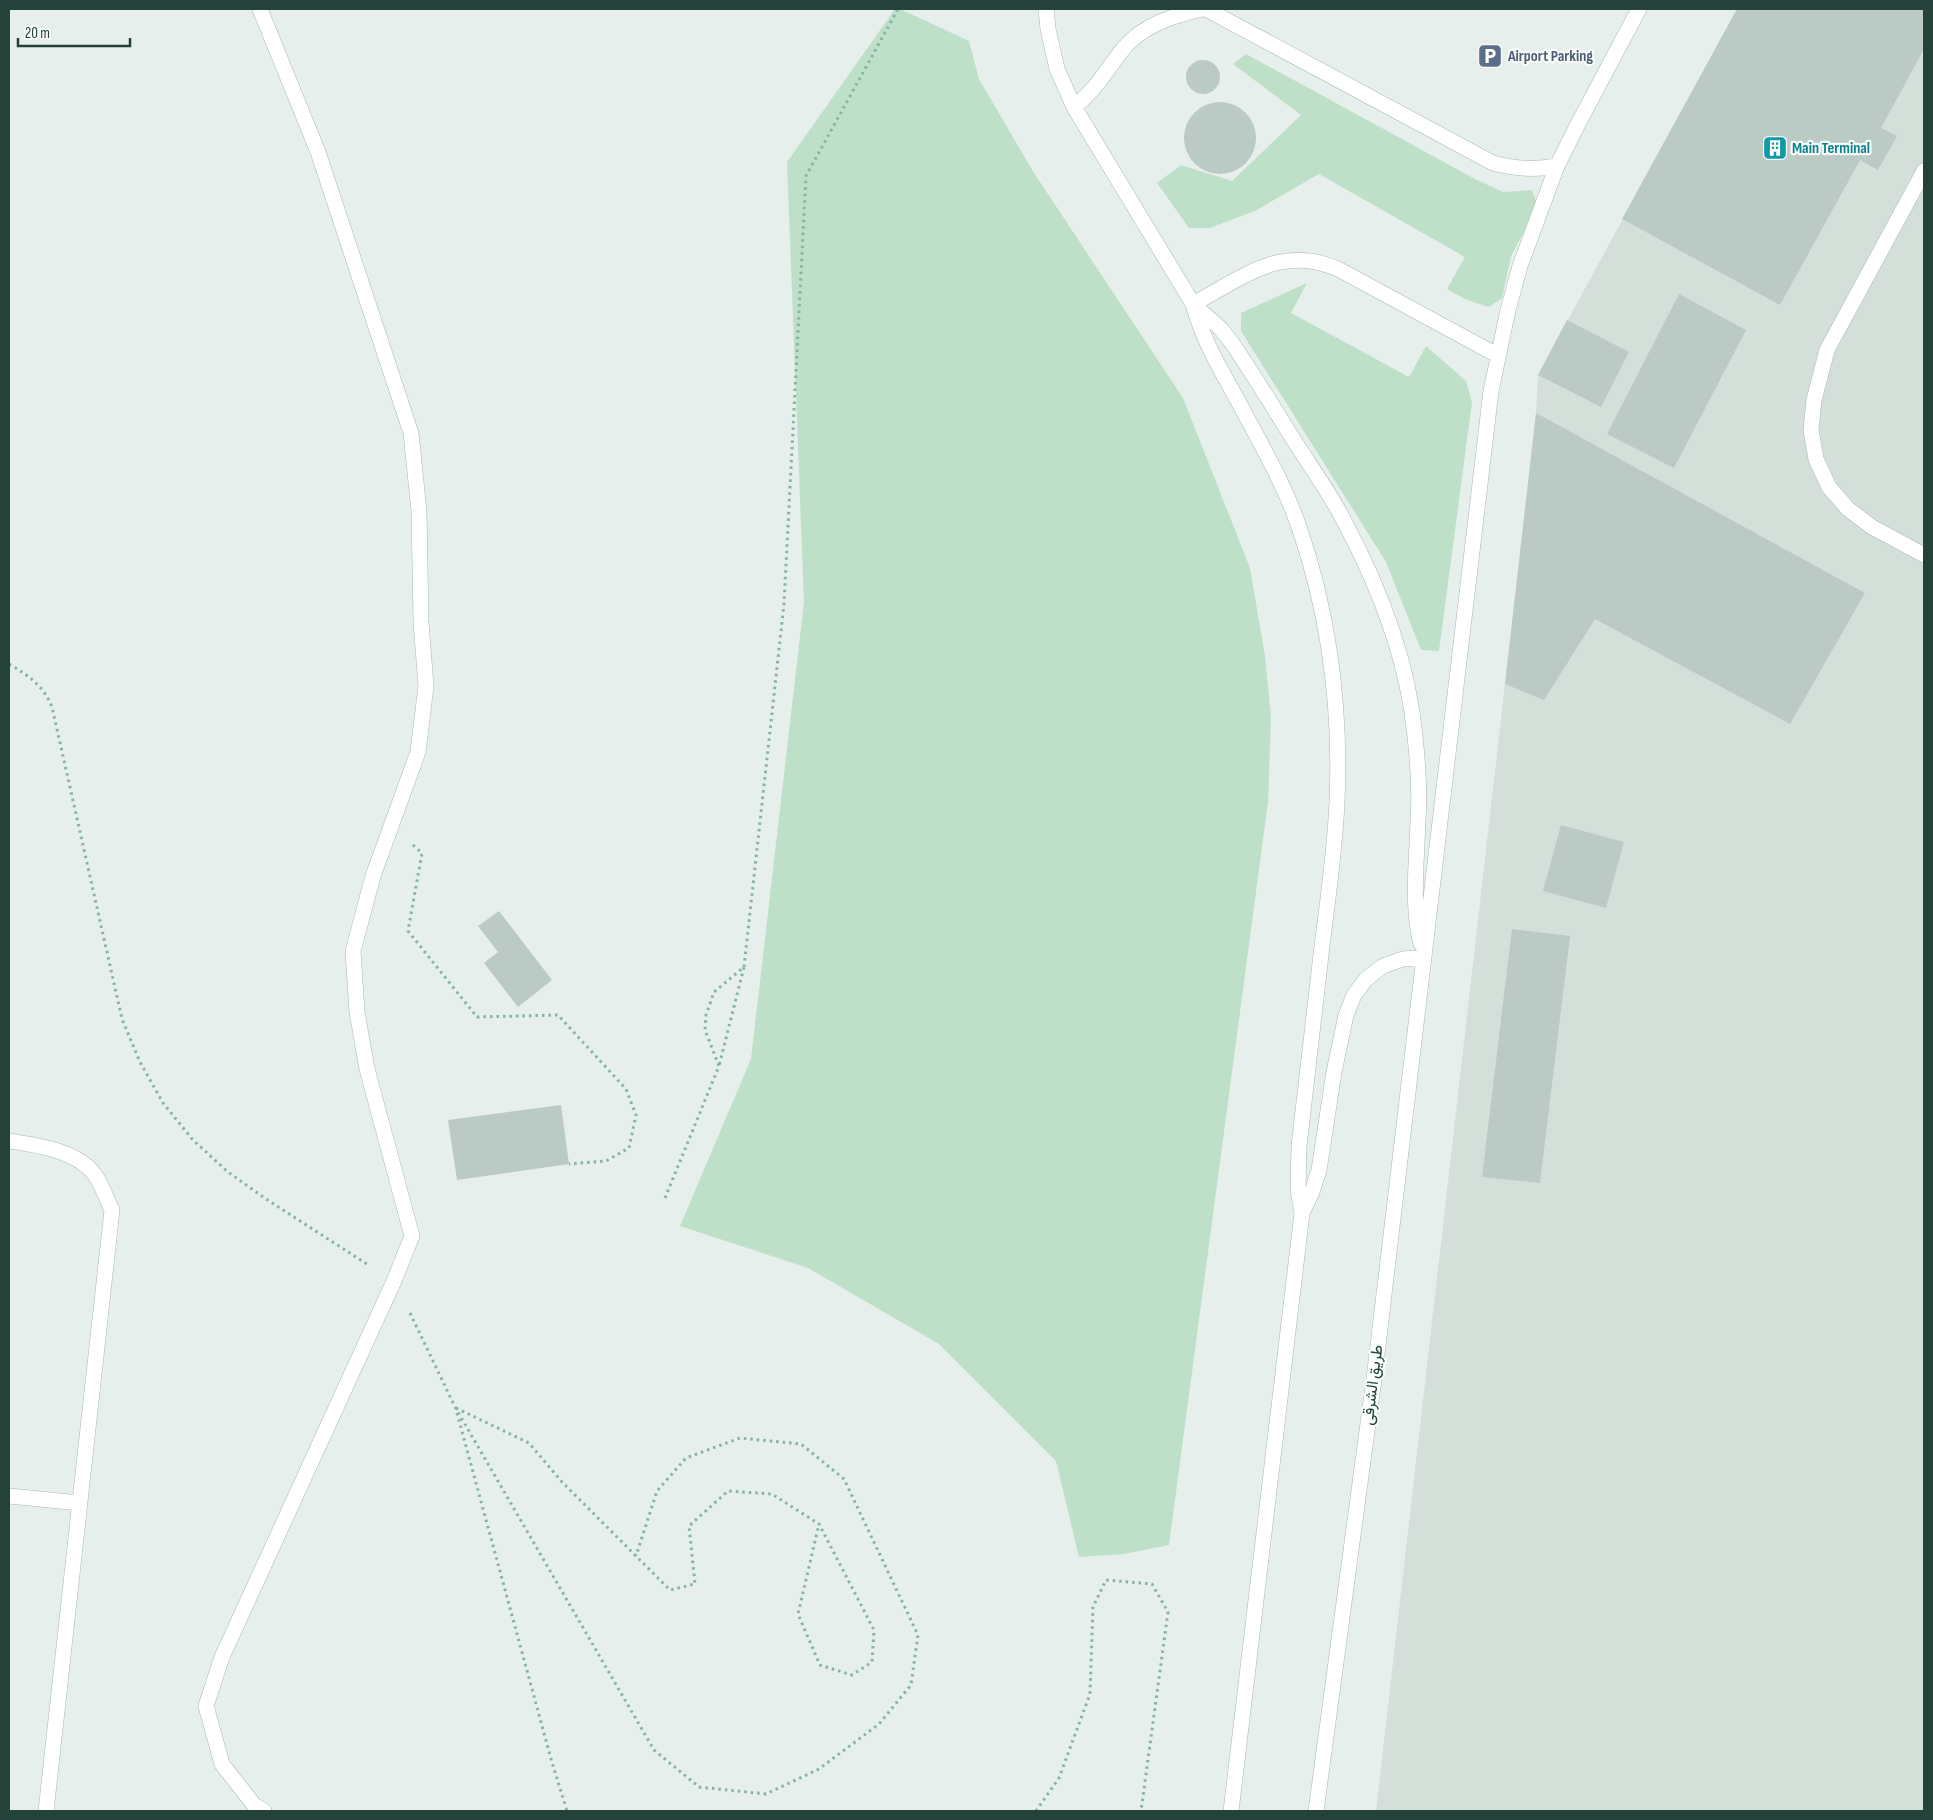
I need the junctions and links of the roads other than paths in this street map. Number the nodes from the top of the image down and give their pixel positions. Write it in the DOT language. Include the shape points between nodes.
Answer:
graph roads {
  1 [pos="260,9"];
  2 [pos="1046,9"];
  3 [pos="1204,9"];
  4 [pos="1639,9"];
  5 [pos="1074,107"];
  6 [pos="1558,166"];
  7 [pos="1924,172"];
  8 [pos="1193,304"];
  9 [pos="1497,354"];
  10 [pos="1924,555"];
  11 [pos="1424,957"];
  12 [pos="9,1141"];
  13 [pos="1302,1212"];
  14 [pos="9,1496"];
  15 [pos="80,1503"];
  16 [pos="46,1811"];
  17 [pos="264,1811"];
  18 [pos="1231,1811"];
  19 [pos="1316,1811"];
  1 -- 17 [label="street" via="318,152 412,433 419,511 420,622 426,686 418,752 373,876 352,951 357,1012 367,1069 412,1236 222,1657 206,1706 222,1764 254,1805"];
  2 -- 5 [label="street" via="1057,69"];
  3 -- 5 [label="street" via="1183,13 1143,32 1126,47 1097,87"];
  3 -- 6 [label="street" via="1493,163 1536,170"];
  4 -- 6 [label="street, طريق الشرقى"];
  5 -- 8 [label="street"];
  6 -- 9 [label="street, طريق الشرقى" via="1520,266"];
  7 -- 10 [label="street" via="1827,350 1814,400 1811,430 1816,459 1829,487 1848,509 1872,527"];
  8 -- 9 [label="street" via="1265,266 1296,259 1311,260 1340,270"];
  8 -- 11 [label="street" via="1221,328 1232,343 1342,517 1386,615 1407,686 1415,735 1418,818 1415,903"];
  8 -- 13 [label="street" via="1212,356 1263,448 1300,531 1314,574 1332,663 1338,756 1337,803 1299,1146 1298,1183"];
  9 -- 11 [label="street, طريق الشرقى"];
  11 -- 13 [label="street" via="1403,959 1383,966 1366,979 1354,995 1346,1015 1336,1062 1319,1170"];
  11 -- 19 [label="street, طريق الشرقى" via="1374,1379"];
  12 -- 15 [label="street" via="74,1156 97,1176 112,1210"];
  13 -- 18 [label="street"];
  14 -- 15 [label="street"];
  15 -- 16 [label="street"];
}
